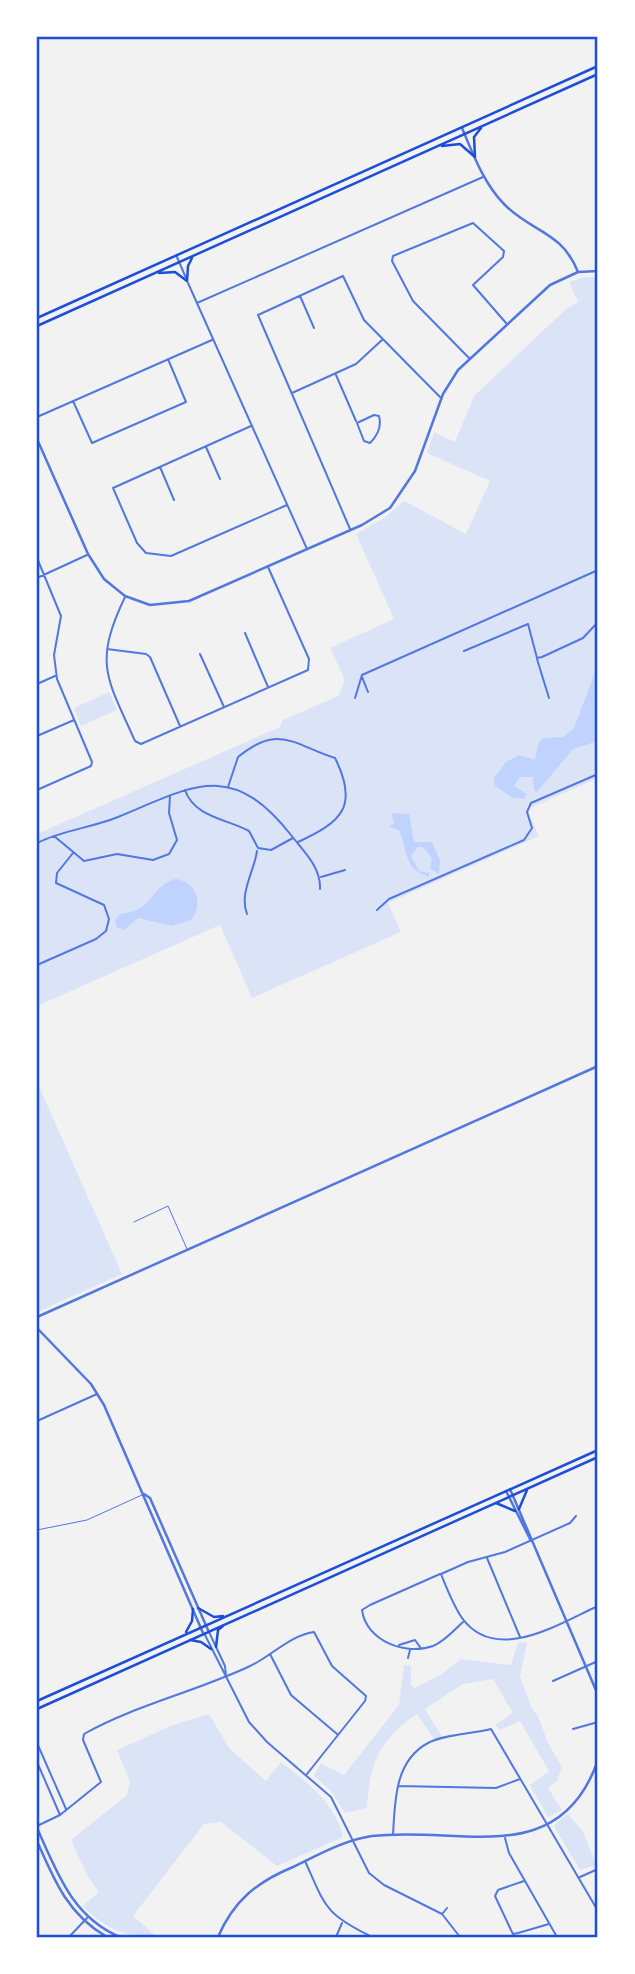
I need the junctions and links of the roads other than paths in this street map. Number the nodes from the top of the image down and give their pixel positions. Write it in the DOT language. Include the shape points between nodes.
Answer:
graph roads {
  1 [pos="598,66"];
  2 [pos="598,74"];
  3 [pos="483,126"];
  4 [pos="462,128"];
  5 [pos="464,134"];
  6 [pos="435,148"];
  7 [pos="475,157"];
  8 [pos="484,176"];
  9 [pos="195,255"];
  10 [pos="176,256"];
  11 [pos="179,262"];
  12 [pos="598,271"];
  13 [pos="578,272"];
  14 [pos="155,273"];
  15 [pos="187,281"];
  16 [pos="300,295"];
  17 [pos="197,303"];
  18 [pos="37,318"];
  19 [pos="507,324"];
  20 [pos="37,326"];
  21 [pos="314,328"];
  22 [pos="213,339"];
  23 [pos="383,340"];
  24 [pos="168,359"];
  25 [pos="470,359"];
  26 [pos="335,374"];
  27 [pos="291,394"];
  28 [pos="441,399"];
  29 [pos="73,401"];
  30 [pos="37,417"];
  31 [pos="357,423"];
  32 [pos="251,426"];
  33 [pos="37,439"];
  34 [pos="205,446"];
  35 [pos="159,466"];
  36 [pos="220,479"];
  37 [pos="174,500"];
  38 [pos="287,505"];
  39 [pos="351,530"];
  40 [pos="307,550"];
  41 [pos="88,554"];
  42 [pos="37,558"];
  43 [pos="268,567"];
  44 [pos="598,570"];
  45 [pos="44,575"];
  46 [pos="37,578"];
  47 [pos="125,596"];
  48 [pos="598,622"];
  49 [pos="245,633"];
  50 [pos="106,649"];
  51 [pos="464,651"];
  52 [pos="200,654"];
  53 [pos="537,658"];
  54 [pos="362,675"];
  55 [pos="56,676"];
  56 [pos="37,684"];
  57 [pos="269,687"];
  58 [pos="368,692"];
  59 [pos="355,698"];
  60 [pos="549,698"];
  61 [pos="224,708"];
  62 [pos="74,720"];
  63 [pos="180,726"];
  64 [pos="37,736"];
  65 [pos="598,774"];
  66 [pos="229,787"];
  67 [pos="185,789"];
  68 [pos="37,790"];
  69 [pos="169,794"];
  70 [pos="54,835"];
  71 [pos="293,838"];
  72 [pos="297,842"];
  73 [pos="37,843"];
  74 [pos="257,848"];
  75 [pos="73,853"];
  76 [pos="345,870"];
  77 [pos="320,877"];
  78 [pos="320,890"];
  79 [pos="377,910"];
  80 [pos="247,914"];
  81 [pos="37,965"];
  82 [pos="598,1066"];
  83 [pos="134,1222"];
  84 [pos="187,1249"];
  85 [pos="37,1317"];
  86 [pos="37,1328"];
  87 [pos="98,1394"];
  88 [pos="37,1421"];
  89 [pos="598,1450"];
  90 [pos="598,1457"];
  91 [pos="528,1489"];
  92 [pos="508,1490"];
  93 [pos="144,1494"];
  94 [pos="511,1496"];
  95 [pos="496,1503"];
  96 [pos="519,1509"];
  97 [pos="514,1511"];
  98 [pos="576,1517"];
  99 [pos="37,1530"];
  100 [pos="531,1541"];
  101 [pos="486,1557"];
  102 [pos="441,1574"];
  103 [pos="598,1606"];
  104 [pos="198,1608"];
  105 [pos="193,1609"];
  106 [pos="226,1615"];
  107 [pos="566,1620"];
  108 [pos="228,1621"];
  109 [pos="464,1621"];
  110 [pos="206,1625"];
  111 [pos="201,1627"];
  112 [pos="208,1630"];
  113 [pos="203,1633"];
  114 [pos="184,1635"];
  115 [pos="520,1638"];
  116 [pos="187,1640"];
  117 [pos="397,1646"];
  118 [pos="216,1647"];
  119 [pos="410,1648"];
  120 [pos="420,1648"];
  121 [pos="211,1649"];
  122 [pos="270,1653"];
  123 [pos="408,1658"];
  124 [pos="598,1661"];
  125 [pos="586,1666"];
  126 [pos="105,1670"];
  127 [pos="226,1677"];
  128 [pos="99,1679"];
  129 [pos="553,1681"];
  130 [pos="598,1695"];
  131 [pos="37,1701"];
  132 [pos="37,1709"];
  133 [pos="598,1722"];
  134 [pos="573,1729"];
  135 [pos="339,1735"];
  136 [pos="37,1743"];
  137 [pos="598,1760"];
  138 [pos="37,1762"];
  139 [pos="307,1774"];
  140 [pos="521,1778"];
  141 [pos="397,1786"];
  142 [pos="66,1810"];
  143 [pos="60,1815"];
  144 [pos="547,1824"];
  145 [pos="37,1827"];
  146 [pos="393,1835"];
  147 [pos="505,1838"];
  148 [pos="353,1840"];
  149 [pos="37,1841"];
  150 [pos="305,1861"];
  151 [pos="598,1869"];
  152 [pos="579,1878"];
  153 [pos="524,1881"];
  154 [pos="447,1908"];
  155 [pos="598,1911"];
  156 [pos="442,1914"];
  157 [pos="87,1918"];
  158 [pos="83,1921"];
  159 [pos="342,1923"];
  160 [pos="549,1924"];
  161 [pos="69,1937"];
  162 [pos="107,1937"];
  163 [pos="120,1937"];
  164 [pos="218,1937"];
  165 [pos="336,1937"];
  166 [pos="372,1937"];
  167 [pos="460,1937"];
  168 [pos="557,1937"];
  1 -- 4 [label="main road"];
  2 -- 3 [label="main road"];
  3 -- 5 [label="main road"];
  3 -- 7 [label="main road" via="474,137"];
  4 -- 5 [label="street"];
  4 -- 10 [label="main road"];
  5 -- 6 [label="main road"];
  5 -- 7 [label="street"];
  6 -- 7 [label="main road" via="460,144"];
  6 -- 9 [label="main road"];
  7 -- 8 [label="street"];
  8 -- 13 [label="street" via="515,214 562,243"];
  8 -- 17 [label="street"];
  9 -- 11 [label="main road"];
  9 -- 15 [label="main road"];
  10 -- 11 [label="street"];
  10 -- 18 [label="main road"];
  11 -- 14 [label="main road"];
  11 -- 15 [label="street"];
  12 -- 13 [label="street"];
  13 -- 19 [label="street" via="550,285"];
  14 -- 15 [label="main road" via="175,272"];
  14 -- 20 [label="main road"];
  15 -- 17 [label="street"];
  16 -- 21 [label="street"];
  16 -- 23 [label="street" via="343,276 364,320"];
  16 -- 27 [label="street" via="258,315"];
  17 -- 22 [label="street"];
  19 -- 25 [label="street"];
  19 -- 25 [label="street" via="473,285 503,257 504,250 473,223 393,256 408,295"];
  22 -- 24 [label="street"];
  22 -- 32 [label="street"];
  23 -- 26 [label="street" via="356,365"];
  23 -- 28 [label="street"];
  24 -- 29 [label="street"];
  24 -- 29 [label="street" via="186,402 136,425 93,443"];
  25 -- 28 [label="street" via="449,382"];
  26 -- 27 [label="street"];
  26 -- 31 [label="street"];
  27 -- 39 [label="street"];
  28 -- 39 [label="street" via="402,495 377,518"];
  29 -- 30 [label="street"];
  31 -- 31 [label="street" via="364,441 370,443 376,437 379,416"];
  32 -- 34 [label="street"];
  32 -- 38 [label="street"];
  33 -- 41 [label="street"];
  34 -- 35 [label="street"];
  34 -- 36 [label="street"];
  35 -- 37 [label="street"];
  35 -- 38 [label="street" via="113,488 137,543 154,556 171,556"];
  38 -- 40 [label="street"];
  39 -- 40 [label="street"];
  40 -- 43 [label="street"];
  41 -- 45 [label="street"];
  41 -- 47 [label="street" via="104,579"];
  42 -- 45 [label="street"];
  43 -- 47 [label="street" via="177,605 150,605"];
  43 -- 57 [label="street" via="311,665"];
  44 -- 54 [label="street"];
  45 -- 46 [label="street"];
  45 -- 55 [label="street" via="62,619 54,649"];
  47 -- 50 [label="street"];
  48 -- 53 [label="street" via="583,638"];
  49 -- 57 [label="street"];
  50 -- 63 [label="street" via="150,657"];
  50 -- 63 [label="street" via="107,677 135,741 144,743"];
  51 -- 53 [label="street" via="528,624"];
  52 -- 61 [label="street"];
  53 -- 60 [label="street"];
  54 -- 58 [label="street"];
  54 -- 59 [label="street"];
  55 -- 56 [label="street"];
  55 -- 62 [label="street"];
  57 -- 61 [label="street"];
  61 -- 63 [label="street"];
  62 -- 64 [label="street"];
  62 -- 68 [label="street" via="92,764"];
  65 -- 79 [label="street" via="531,803 527,812 532,828 524,840 389,899"];
  66 -- 67 [label="street"];
  66 -- 71 [label="street" via="258,800"];
  66 -- 72 [label="street" via="238,757 277,737 335,758 345,782 341,813 331,826"];
  67 -- 69 [label="street"];
  67 -- 74 [label="street" via="202,811 249,831"];
  69 -- 70 [label="street" via="107,821"];
  69 -- 75 [label="street" via="177,840 165,857 153,860 124,853 90,862"];
  70 -- 73 [label="street"];
  70 -- 75 [label="street"];
  71 -- 72 [label="street"];
  71 -- 74 [label="street" via="271,850"];
  72 -- 77 [label="street"];
  74 -- 80 [label="street" via="244,896"];
  75 -- 81 [label="street" via="57,873 56,883 104,905 109,919 106,931"];
  76 -- 77 [label="street"];
  77 -- 78 [label="street"];
  82 -- 84 [label="street"];
  83 -- 84 [label="lane" via="168,1206"];
  84 -- 85 [label="street"];
  86 -- 87 [label="street"];
  87 -- 88 [label="street"];
  87 -- 93 [label="street"];
  89 -- 92 [label="main road"];
  90 -- 91 [label="main road"];
  91 -- 94 [label="main road"];
  91 -- 96 [label="main road"];
  92 -- 94 [label="street"];
  92 -- 106 [label="main road"];
  93 -- 99 [label="lane" via="86,1520"];
  93 -- 104 [label="street" via="150,1498"];
  93 -- 105 [label="street"];
  94 -- 95 [label="main road"];
  94 -- 96 [label="street"];
  94 -- 97 [label="street"];
  95 -- 97 [label="main road"];
  95 -- 108 [label="main road"];
  96 -- 100 [label="street"];
  97 -- 100 [label="street"];
  98 -- 100 [label="street"];
  100 -- 101 [label="street"];
  100 -- 107 [label="street"];
  101 -- 102 [label="street"];
  101 -- 115 [label="street"];
  102 -- 109 [label="street"];
  102 -- 117 [label="street" via="362,1610 373,1633"];
  103 -- 107 [label="street"];
  104 -- 106 [label="main road" via="214,1616"];
  104 -- 110 [label="street"];
  105 -- 111 [label="street"];
  105 -- 114 [label="main road"];
  106 -- 110 [label="main road"];
  107 -- 115 [label="street"];
  107 -- 125 [label="street"];
  108 -- 112 [label="main road"];
  108 -- 118 [label="main road" via="218,1630"];
  109 -- 115 [label="street" via="493,1638"];
  109 -- 120 [label="street" via="443,1641"];
  110 -- 111 [label="main road"];
  110 -- 112 [label="street"];
  111 -- 113 [label="street"];
  111 -- 114 [label="main road"];
  112 -- 113 [label="main road"];
  112 -- 118 [label="street"];
  113 -- 116 [label="main road"];
  113 -- 121 [label="street"];
  114 -- 126 [label="main road"];
  116 -- 121 [label="main road"];
  116 -- 128 [label="main road"];
  117 -- 119 [label="street"];
  117 -- 120 [label="street" via="415,1640"];
  118 -- 127 [label="street"];
  119 -- 120 [label="street"];
  119 -- 123 [label="street"];
  121 -- 127 [label="street"];
  122 -- 127 [label="street"];
  122 -- 135 [label="street" via="291,1695"];
  122 -- 135 [label="street" via="309,1633 316,1634 332,1666 366,1696"];
  124 -- 125 [label="street"];
  125 -- 129 [label="street"];
  125 -- 130 [label="street"];
  126 -- 128 [label="main road"];
  126 -- 131 [label="main road"];
  127 -- 139 [label="street" via="254,1729"];
  127 -- 142 [label="street" via="84,1734 101,1782"];
  128 -- 132 [label="main road"];
  133 -- 134 [label="street"];
  135 -- 139 [label="street"];
  136 -- 142 [label="street"];
  137 -- 144 [label="street" via="578,1798"];
  138 -- 143 [label="street"];
  139 -- 148 [label="street" via="336,1803"];
  140 -- 141 [label="street" via="496,1788"];
  140 -- 141 [label="street" via="491,1729 428,1743 406,1764"];
  140 -- 144 [label="street"];
  141 -- 146 [label="street"];
  142 -- 143 [label="street"];
  143 -- 145 [label="street"];
  144 -- 147 [label="street"];
  144 -- 152 [label="street"];
  145 -- 157 [label="street" via="68,1894"];
  146 -- 147 [label="street"];
  146 -- 148 [label="street"];
  147 -- 153 [label="street"];
  148 -- 150 [label="street"];
  148 -- 156 [label="street" via="375,1879"];
  149 -- 158 [label="street" via="63,1898"];
  150 -- 159 [label="street" via="325,1904"];
  150 -- 164 [label="street" via="247,1892 229,1913"];
  151 -- 152 [label="street"];
  152 -- 155 [label="street"];
  153 -- 160 [label="street"];
  153 -- 160 [label="street" via="498,1890 495,1896 513,1934"];
  154 -- 156 [label="street"];
  156 -- 167 [label="street"];
  157 -- 158 [label="street"];
  157 -- 163 [label="street"];
  158 -- 161 [label="street"];
  158 -- 162 [label="street"];
  159 -- 165 [label="street"];
  159 -- 166 [label="street"];
  160 -- 168 [label="street"];
}
